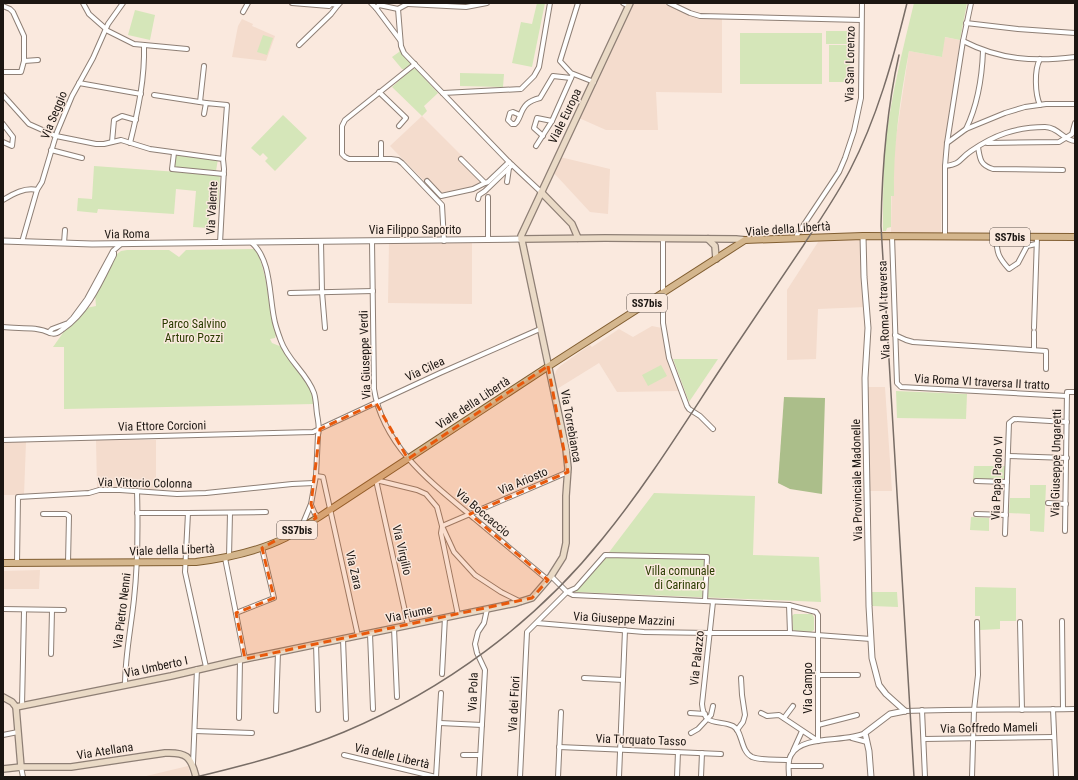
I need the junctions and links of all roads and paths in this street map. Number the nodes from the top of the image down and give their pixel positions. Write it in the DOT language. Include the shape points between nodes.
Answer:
graph roads {
  1 [pos="83,3"];
  2 [pos="123,3"];
  3 [pos="248,3"];
  4 [pos="292,3"];
  5 [pos="371,3"];
  6 [pos="487,3"];
  7 [pos="550,3"];
  8 [pos="578,3"];
  9 [pos="623,3"];
  10 [pos="669,3"];
  11 [pos="862,3"];
  12 [pos="971,3"];
  13 [pos="329,4"];
  14 [pos="339,4"];
  15 [pos="382,4"];
  16 [pos="409,4"];
  17 [pos="630,4"];
  18 [pos="3,6"];
  19 [pos="376,8"];
  20 [pos="398,9"];
  21 [pos="243,12"];
  22 [pos="861,20"];
  23 [pos="966,23"];
  24 [pos="106,29"];
  25 [pos="1075,33"];
  26 [pos="400,41"];
  27 [pos="963,41"];
  28 [pos="144,45"];
  29 [pos="299,45"];
  30 [pos="187,49"];
  31 [pos="983,51"];
  32 [pos="1075,57"];
  33 [pos="1040,59"];
  34 [pos="38,60"];
  35 [pos="24,61"];
  36 [pos="415,64"];
  37 [pos="204,66"];
  38 [pos="3,72"];
  39 [pos="572,76"];
  40 [pos="594,82"];
  41 [pos="79,83"];
  42 [pos="379,92"];
  43 [pos="443,93"];
  44 [pos="140,94"];
  45 [pos="3,95"];
  46 [pos="154,95"];
  47 [pos="200,102"];
  48 [pos="206,103"];
  49 [pos="1075,104"];
  50 [pos="1040,105"];
  51 [pos="204,114"];
  52 [pos="520,115"];
  53 [pos="136,120"];
  54 [pos="552,121"];
  55 [pos="1075,122"];
  56 [pos="3,124"];
  57 [pos="403,125"];
  58 [pos="966,130"];
  59 [pos="56,136"];
  60 [pos="543,136"];
  61 [pos="1066,138"];
  62 [pos="1075,141"];
  63 [pos="3,142"];
  64 [pos="112,142"];
  65 [pos="130,143"];
  66 [pos="947,143"];
  67 [pos="985,143"];
  68 [pos="381,144"];
  69 [pos="536,146"];
  70 [pos="978,147"];
  71 [pos="51,150"];
  72 [pos="174,153"];
  73 [pos="82,158"];
  74 [pos="223,159"];
  75 [pos="381,159"];
  76 [pos="460,159"];
  77 [pos="510,165"];
  78 [pos="945,166"];
  79 [pos="1063,170"];
  80 [pos="224,174"];
  81 [pos="428,181"];
  82 [pos="507,182"];
  83 [pos="485,183"];
  84 [pos="37,190"];
  85 [pos="541,192"];
  86 [pos="488,197"];
  87 [pos="478,199"];
  88 [pos="3,200"];
  89 [pos="30,217"];
  90 [pos="35,219"];
  91 [pos="65,230"];
  92 [pos="863,236"];
  93 [pos="892,236"];
  94 [pos="945,237"];
  95 [pos="996,237"];
  96 [pos="1036,237"];
  97 [pos="1075,237"];
  98 [pos="578,238"];
  99 [pos="663,238"];
  100 [pos="799,238"];
  101 [pos="708,239"];
  102 [pos="488,240"];
  103 [pos="521,240"];
  104 [pos="745,240"];
  105 [pos="372,241"];
  106 [pos="444,241"];
  107 [pos="3,242"];
  108 [pos="22,242"];
  109 [pos="220,242"];
  110 [pos="321,242"];
  111 [pos="64,243"];
  112 [pos="252,243"];
  113 [pos="121,244"];
  114 [pos="1036,244"];
  115 [pos="716,259"];
  116 [pos="322,292"];
  117 [pos="373,292"];
  118 [pos="290,293"];
  119 [pos="662,293"];
  120 [pos="3,327"];
  121 [pos="325,328"];
  122 [pos="540,328"];
  123 [pos="895,336"];
  124 [pos="1034,350"];
  125 [pos="548,366"];
  126 [pos="1046,369"];
  127 [pos="897,383"];
  128 [pos="1075,392"];
  129 [pos="1067,396"];
  130 [pos="376,403"];
  131 [pos="1067,422"];
  132 [pos="320,429"];
  133 [pos="713,429"];
  134 [pos="3,440"];
  135 [pos="1008,456"];
  136 [pos="1067,458"];
  137 [pos="408,459"];
  138 [pos="568,472"];
  139 [pos="316,476"];
  140 [pos="376,480"];
  141 [pos="976,481"];
  142 [pos="1007,482"];
  143 [pos="314,483"];
  144 [pos="137,491"];
  145 [pos="311,504"];
  146 [pos="1048,504"];
  147 [pos="1066,504"];
  148 [pos="330,510"];
  149 [pos="137,512"];
  150 [pos="266,512"];
  151 [pos="230,513"];
  152 [pos="43,514"];
  153 [pos="188,514"];
  154 [pos="470,514"];
  155 [pos="976,514"];
  156 [pos="1006,515"];
  157 [pos="319,516"];
  158 [pos="442,526"];
  159 [pos="301,528"];
  160 [pos="1065,531"];
  161 [pos="1005,534"];
  162 [pos="262,548"];
  163 [pos="227,558"];
  164 [pos="3,563"];
  165 [pos="17,563"];
  166 [pos="68,563"];
  167 [pos="137,563"];
  168 [pos="186,563"];
  169 [pos="549,578"];
  170 [pos="567,592"];
  171 [pos="705,601"];
  172 [pos="521,602"];
  173 [pos="713,602"];
  174 [pos="789,605"];
  175 [pos="3,609"];
  176 [pos="487,609"];
  177 [pos="52,610"];
  178 [pos="64,610"];
  179 [pos="24,612"];
  180 [pos="236,613"];
  181 [pos="458,615"];
  182 [pos="445,617"];
  183 [pos="1062,621"];
  184 [pos="977,622"];
  185 [pos="1020,622"];
  186 [pos="537,623"];
  187 [pos="408,625"];
  188 [pos="394,628"];
  189 [pos="626,630"];
  190 [pos="710,633"];
  191 [pos="790,633"];
  192 [pos="370,634"];
  193 [pos="818,635"];
  194 [pos="358,636"];
  195 [pos="343,639"];
  196 [pos="871,639"];
  197 [pos="316,644"];
  198 [pos="301,647"];
  199 [pos="278,652"];
  200 [pos="50,654"];
  201 [pos="243,659"];
  202 [pos="206,667"];
  203 [pos="197,669"];
  204 [pos="442,674"];
  205 [pos="818,675"];
  206 [pos="858,675"];
  207 [pos="584,678"];
  208 [pos="741,678"];
  209 [pos="623,680"];
  210 [pos="125,685"];
  211 [pos="441,693"];
  212 [pos="3,697"];
  213 [pos="397,697"];
  214 [pos="19,706"];
  215 [pos="713,706"];
  216 [pos="793,706"];
  217 [pos="373,709"];
  218 [pos="1063,709"];
  219 [pos="1075,709"];
  220 [pos="318,710"];
  221 [pos="922,710"];
  222 [pos="974,710"];
  223 [pos="1022,710"];
  224 [pos="1053,710"];
  225 [pos="276,711"];
  226 [pos="905,711"];
  227 [pos="561,712"];
  228 [pos="690,713"];
  229 [pos="761,713"];
  230 [pos="857,715"];
  231 [pos="706,716"];
  232 [pos="239,718"];
  233 [pos="784,718"];
  234 [pos="346,719"];
  235 [pos="440,723"];
  236 [pos="482,725"];
  237 [pos="818,725"];
  238 [pos="737,730"];
  239 [pos="195,731"];
  240 [pos="802,731"];
  241 [pos="18,732"];
  242 [pos="252,733"];
  243 [pos="691,733"];
  244 [pos="865,733"];
  245 [pos="3,735"];
  246 [pos="1054,737"];
  247 [pos="852,738"];
  248 [pos="973,738"];
  249 [pos="924,739"];
  250 [pos="818,741"];
  251 [pos="866,742"];
  252 [pos="559,747"];
  253 [pos="620,749"];
  254 [pos="678,752"];
  255 [pos="702,753"];
  256 [pos="721,754"];
  257 [pos="791,754"];
  258 [pos="344,755"];
  259 [pos="463,755"];
  260 [pos="480,755"];
  261 [pos="789,760"];
  262 [pos="193,763"];
  263 [pos="789,766"];
  264 [pos="821,766"];
  265 [pos="21,767"];
  266 [pos="3,770"];
  267 [pos="195,774"];
  268 [pos="23,777"];
  269 [pos="436,777"];
  270 [pos="479,777"];
  271 [pos="520,777"];
  272 [pos="558,777"];
  273 [pos="619,777"];
  274 [pos="677,777"];
  275 [pos="702,777"];
  276 [pos="789,777"];
  277 [pos="871,777"];
  278 [pos="925,777"];
  279 [pos="972,777"];
  280 [pos="1056,777"];
  1 -- 24 [label="street" via="89,14"];
  2 -- 24 [label="street, Via Seggio"];
  3 -- 21 [label="street"];
  4 -- 13 [label="street"];
  5 -- 19 [label="street"];
  6 -- 16 [label="street" via="466,7"];
  7 -- 43 [label="street" via="539,67 521,90"];
  8 -- 39 [label="street" via="560,61"];
  9 -- 17 [label="street"];
  10 -- 22 [label="street" via="700,16"];
  11 -- 22 [label="street, Via San Lorenzo"];
  12 -- 23 [label="street"];
  13 -- 14 [label="street"];
  14 -- 29 [label="street"];
  15 -- 19 [label="street"];
  15 -- 20 [label="street"];
  16 -- 20 [label="street"];
  17 -- 40 [label="main road, Viale Europa"];
  18 -- 35 [label="street" via="13,12 24,36"];
  19 -- 26 [label="street"];
  20 -- 26 [label="street"];
  22 -- 100 [label="street, Via San Lorenzo" via="861,98 854,131 839,172 800,231"];
  23 -- 25 [label="street"];
  23 -- 27 [label="street"];
  24 -- 28 [label="street" via="134,44"];
  24 -- 41 [label="street, Via Seggio"];
  26 -- 36 [label="street" via="404,53"];
  27 -- 31 [label="street"];
  27 -- 66 [label="street"];
  28 -- 30 [label="street"];
  28 -- 44 [label="street"];
  31 -- 33 [label="street" via="997,55"];
  31 -- 58 [label="street" via="978,97"];
  32 -- 33 [label="street"];
  33 -- 50 [label="street" via="1036,83 1036,96"];
  34 -- 35 [label="street"];
  35 -- 38 [label="street" via="22,72"];
  36 -- 42 [label="street"];
  36 -- 43 [label="street"];
  37 -- 47 [label="street"];
  39 -- 40 [label="street"];
  39 -- 52 [label="street" via="553,76 540,98 527,102"];
  39 -- 54 [label="street"];
  40 -- 85 [label="main road, Viale Europa"];
  41 -- 44 [label="street"];
  41 -- 59 [label="street, Via Seggio"];
  42 -- 57 [label="street" via="406,118"];
  42 -- 75 [label="street" via="344,120 342,151 346,159"];
  43 -- 77 [label="street"];
  44 -- 53 [label="street"];
  45 -- 59 [label="street" via="29,124"];
  46 -- 47 [label="street"];
  47 -- 48 [label="street"];
  48 -- 51 [label="street"];
  48 -- 74 [label="street, Via Valente" via="227,105"];
  49 -- 50 [label="street"];
  50 -- 58 [label="street" via="1005,113"];
  53 -- 64 [label="street" via="122,116 114,120"];
  53 -- 65 [label="street"];
  54 -- 60 [label="street"];
  54 -- 60 [label="street" via="537,118 534,128"];
  55 -- 61 [label="street" via="1072,134"];
  56 -- 63 [label="street" via="13,137 12,146"];
  58 -- 66 [label="street"];
  59 -- 64 [label="street" via="87,143"];
  59 -- 71 [label="street, Via Seggio"];
  60 -- 69 [label="street"];
  61 -- 62 [label="street"];
  61 -- 67 [label="street" via="1059,142"];
  61 -- 67 [label="street" via="1054,129 1046,127 1004,132"];
  64 -- 65 [label="street" via="121,140"];
  65 -- 72 [label="street"];
  66 -- 78 [label="street"];
  67 -- 70 [label="street"];
  68 -- 75 [label="street"];
  70 -- 78 [label="street" via="959,163"];
  70 -- 79 [label="street" via="981,161 993,169"];
  71 -- 73 [label="street"];
  71 -- 84 [label="street, Via Seggio" via="42,182"];
  72 -- 74 [label="street"];
  72 -- 80 [label="street" via="172,169"];
  74 -- 80 [label="street, Via Valente"];
  75 -- 106 [label="street" via="402,163 441,203 444,211"];
  76 -- 83 [label="street"];
  77 -- 82 [label="street"];
  77 -- 83 [label="street"];
  77 -- 85 [label="street"];
  77 -- 87 [label="street" via="479,195"];
  78 -- 94 [label="street"];
  80 -- 109 [label="street, Via Valente"];
  81 -- 83 [label="street" via="441,196 473,189"];
  84 -- 88 [label="street" via="28,188"];
  84 -- 89 [label="street, Via Seggio"];
  85 -- 98 [label="main road" via="572,224"];
  85 -- 103 [label="main road, Viale Europa" via="521,233"];
  86 -- 102 [label="street"];
  89 -- 90 [label="street"];
  89 -- 108 [label="street, Via Seggio"];
  91 -- 111 [label="street"];
  92 -- 93 [label="main road, Viale della Libertà / SS7bis"];
  92 -- 100 [label="main road, Viale della Libertà / SS7bis"];
  92 -- 196 [label="street, Via Provinciale Madonelle" via="868,328 865,378"];
  93 -- 94 [label="main road, Viale della Libertà / SS7bis"];
  93 -- 123 [label="street, Via Roma VI traversa"];
  94 -- 95 [label="main road, SS7bis"];
  95 -- 96 [label="main road, SS7bis"];
  95 -- 114 [label="street" via="1000,260 1009,269 1018,263 1027,246"];
  96 -- 97 [label="main road, SS7bis"];
  96 -- 114 [label="street"];
  98 -- 99 [label="main road, Via Filippo Saporito"];
  98 -- 103 [label="main road, Via Filippo Saporito"];
  99 -- 101 [label="main road, Via Filippo Saporito"];
  99 -- 119 [label="street"];
  100 -- 104 [label="main road, Viale della Libertà / SS7bis"];
  101 -- 104 [label="main road, Via Filippo Saporito"];
  101 -- 115 [label="main road" via="715,246"];
  102 -- 103 [label="street, Via Filippo Saporito"];
  102 -- 106 [label="street, Via Filippo Saporito"];
  103 -- 122 [label="main road, Via Torrebianca"];
  104 -- 115 [label="main road, Viale della Libertà / SS7bis"];
  105 -- 106 [label="street, Via Filippo Saporito"];
  105 -- 110 [label="street, Via Filippo Saporito"];
  105 -- 117 [label="street, Via Giuseppe Verdi"];
  107 -- 108 [label="street, Via Roma"];
  108 -- 111 [label="street, Via Roma"];
  109 -- 112 [label="street, Via Roma"];
  109 -- 113 [label="street, Via Roma"];
  110 -- 112 [label="street, Via Filippo Saporito"];
  110 -- 116 [label="street"];
  111 -- 113 [label="street, Via Roma"];
  112 -- 132 [label="street" via="261,254 268,276 274,319 282,344 314,393"];
  113 -- 120 [label="street" via="114,250 114,255 89,301 69,325 52,329 50,333 39,329"];
  114 -- 124 [label="street"];
  115 -- 119 [label="main road, Viale della Libertà / SS7bis"];
  116 -- 117 [label="street"];
  116 -- 118 [label="street"];
  116 -- 121 [label="street"];
  117 -- 130 [label="street, Via Giuseppe Verdi"];
  119 -- 125 [label="main road, Viale della Libertà / SS7bis"];
  119 -- 133 [label="street" via="663,322 669,358 687,406"];
  122 -- 125 [label="main road, Via Torrebianca"];
  122 -- 130 [label="street, Via Cilea"];
  123 -- 124 [label="street" via="913,342"];
  123 -- 127 [label="street, Via Roma VI traversa"];
  124 -- 126 [label="street" via="1046,351"];
  125 -- 137 [label="main road, Viale della Libertà / SS7bis"];
  125 -- 138 [label="main road, Via Torrebianca" via="566,449"];
  127 -- 129 [label="street, Via Roma VI traversa II tratto" via="901,387"];
  128 -- 129 [label="street" via="1068,392"];
  129 -- 131 [label="street, Via Giuseppe Ungaretti"];
  130 -- 132 [label="street, Via Cilea"];
  130 -- 137 [label="street, Via Giuseppe Verdi" via="391,434"];
  131 -- 135 [label="street, Via Papa Paolo VI" via="1009,422"];
  131 -- 136 [label="street, Via Giuseppe Ungaretti"];
  132 -- 134 [label="street, Via Ettore Corcioni" via="313,432 289,433"];
  132 -- 139 [label="street"];
  135 -- 136 [label="street"];
  135 -- 142 [label="street, Via Papa Paolo VI"];
  136 -- 147 [label="street, Via Giuseppe Ungaretti"];
  137 -- 140 [label="main road, Viale della Libertà / SS7bis"];
  137 -- 154 [label="street, Via Boccaccio"];
  138 -- 154 [label="street, Via Ariosto"];
  138 -- 169 [label="main road, Via Torrebianca" via="566,543 563,557"];
  139 -- 143 [label="street"];
  139 -- 148 [label="street, Via Zara" via="324,477"];
  140 -- 148 [label="main road, Viale della Libertà / SS7bis"];
  140 -- 158 [label="street" via="426,494 437,508"];
  140 -- 187 [label="street, Via Virgilio"];
  141 -- 142 [label="street"];
  142 -- 156 [label="street, Via Papa Paolo VI"];
  143 -- 144 [label="street, Via Vittorio Colonna" via="206,493"];
  143 -- 145 [label="street"];
  144 -- 149 [label="street, Via Pietro Nenni"];
  144 -- 165 [label="street, Via Vittorio Colonna" via="99,490 89,493 18,497"];
  145 -- 157 [label="street" via="314,514"];
  145 -- 159 [label="street"];
  146 -- 147 [label="street"];
  147 -- 160 [label="street, Via Giuseppe Ungaretti"];
  148 -- 157 [label="main road, Viale della Libertà / SS7bis"];
  148 -- 194 [label="street, Via Zara"];
  149 -- 153 [label="street"];
  149 -- 167 [label="street, Via Pietro Nenni"];
  150 -- 151 [label="street"];
  151 -- 153 [label="street"];
  151 -- 163 [label="street"];
  152 -- 166 [label="street" via="69,516"];
  153 -- 168 [label="street"];
  154 -- 158 [label="street, Via Ariosto"];
  154 -- 169 [label="street, Via Boccaccio"];
  155 -- 156 [label="street"];
  156 -- 161 [label="street, Via Papa Paolo VI"];
  157 -- 159 [label="main road, Viale della Libertà / SS7bis"];
  158 -- 172 [label="street" via="454,552 475,575"];
  158 -- 181 [label="street" via="440,533"];
  159 -- 162 [label="main road, Viale della Libertà / SS7bis"];
  162 -- 163 [label="main road, Viale della Libertà / SS7bis"];
  162 -- 180 [label="street" via="274,598"];
  163 -- 168 [label="main road, Viale della Libertà / SS7bis"];
  163 -- 180 [label="street"];
  164 -- 165 [label="main road, Viale della Libertà / SS7bis"];
  165 -- 166 [label="main road, Viale della Libertà / SS7bis"];
  166 -- 167 [label="main road, Viale della Libertà / SS7bis"];
  167 -- 168 [label="main road, Viale della Libertà / SS7bis"];
  167 -- 210 [label="street, Via Pietro Nenni"];
  168 -- 202 [label="street" via="185,572"];
  169 -- 170 [label="street, Via Boccaccio"];
  169 -- 172 [label="main road, Via Torrebianca" via="532,598"];
  170 -- 171 [label="street" via="573,595"];
  170 -- 171 [label="street" via="576,588 605,555 707,558"];
  170 -- 186 [label="street"];
  171 -- 173 [label="street"];
  172 -- 176 [label="main road, Via Fiume"];
  173 -- 174 [label="street"];
  173 -- 190 [label="street, Via Palazzo"];
  174 -- 191 [label="street"];
  174 -- 193 [label="street, Via Campo" via="816,612"];
  175 -- 177 [label="street"];
  176 -- 181 [label="main road, Via Fiume"];
  176 -- 236 [label="street, Via Pola" via="476,644 485,670"];
  177 -- 178 [label="street"];
  177 -- 200 [label="street"];
  179 -- 214 [label="street"];
  180 -- 201 [label="street"];
  181 -- 182 [label="main road, Via Fiume"];
  182 -- 187 [label="main road, Via Fiume"];
  182 -- 204 [label="street"];
  183 -- 218 [label="street"];
  184 -- 222 [label="street" via="978,675"];
  185 -- 223 [label="street"];
  186 -- 189 [label="street, Via Giuseppe Mazzini"];
  186 -- 271 [label="street, Via dei Fiori" via="527,632"];
  187 -- 188 [label="main road, Via Fiume"];
  188 -- 192 [label="main road, Via Fiume"];
  188 -- 213 [label="street"];
  189 -- 190 [label="street, Via Giuseppe Mazzini"];
  189 -- 209 [label="street"];
  190 -- 191 [label="street, Via Giuseppe Mazzini"];
  190 -- 231 [label="street, Via Palazzo" via="702,704"];
  191 -- 193 [label="street, Via Giuseppe Mazzini"];
  192 -- 194 [label="main road, Via Fiume"];
  192 -- 217 [label="street"];
  193 -- 196 [label="street, Via Giuseppe Mazzini"];
  193 -- 205 [label="street, Via Campo"];
  194 -- 195 [label="main road, Via Fiume"];
  195 -- 197 [label="main road, Via Fiume"];
  195 -- 234 [label="street"];
  196 -- 226 [label="street, Via Provinciale Madonelle" via="872,658 879,685"];
  197 -- 198 [label="main road, Via Fiume"];
  197 -- 220 [label="street"];
  198 -- 199 [label="main road, Via Umberto I"];
  199 -- 201 [label="main road, Via Umberto I"];
  199 -- 225 [label="street"];
  201 -- 202 [label="main road, Via Umberto I"];
  201 -- 232 [label="street"];
  202 -- 203 [label="main road, Via Umberto I"];
  203 -- 210 [label="main road, Via Umberto I"];
  203 -- 239 [label="street"];
  205 -- 206 [label="street"];
  205 -- 237 [label="street, Via Campo"];
  207 -- 209 [label="street"];
  208 -- 238 [label="street" via="745,715"];
  209 -- 253 [label="street"];
  210 -- 214 [label="main road, Via Umberto I"];
  211 -- 235 [label="street"];
  212 -- 214 [label="main road"];
  214 -- 241 [label="main road"];
  215 -- 231 [label="street" via="710,715"];
  216 -- 233 [label="street"];
  218 -- 219 [label="street"];
  218 -- 224 [label="street"];
  221 -- 222 [label="street"];
  221 -- 226 [label="street"];
  221 -- 249 [label="street"];
  222 -- 223 [label="street"];
  222 -- 248 [label="street"];
  223 -- 224 [label="street"];
  224 -- 246 [label="street"];
  226 -- 244 [label="street" via="890,714"];
  227 -- 252 [label="street"];
  228 -- 231 [label="street"];
  229 -- 233 [label="street"];
  230 -- 237 [label="street"];
  231 -- 238 [label="street" via="711,721 734,726"];
  231 -- 243 [label="street" via="698,729"];
  233 -- 240 [label="street"];
  235 -- 236 [label="street"];
  235 -- 269 [label="street"];
  236 -- 260 [label="street, Via Pola"];
  237 -- 250 [label="street, Via Campo"];
  238 -- 261 [label="street" via="745,750 751,756"];
  239 -- 242 [label="street"];
  239 -- 262 [label="street"];
  240 -- 250 [label="street"];
  240 -- 257 [label="street"];
  241 -- 245 [label="street"];
  241 -- 265 [label="main road"];
  244 -- 247 [label="street"];
  244 -- 251 [label="street"];
  246 -- 248 [label="street, Via Goffredo Mameli"];
  246 -- 280 [label="street"];
  247 -- 250 [label="street"];
  247 -- 251 [label="street"];
  248 -- 249 [label="street, Via Goffredo Mameli"];
  248 -- 279 [label="street"];
  249 -- 278 [label="street"];
  250 -- 257 [label="street" via="796,749"];
  251 -- 277 [label="street"];
  252 -- 253 [label="street, Via Torquato Tasso"];
  252 -- 272 [label="street"];
  253 -- 254 [label="street, Via Torquato Tasso"];
  253 -- 273 [label="street"];
  254 -- 255 [label="street, Via Torquato Tasso"];
  254 -- 274 [label="street"];
  255 -- 256 [label="street, Via Torquato Tasso"];
  255 -- 275 [label="street"];
  257 -- 261 [label="street"];
  258 -- 269 [label="street, Via delle Libertà"];
  259 -- 260 [label="street"];
  260 -- 270 [label="street, Via Pola"];
  261 -- 263 [label="street"];
  262 -- 265 [label="main road, Via Atellana" via="184,755 175,752 71,767"];
  262 -- 267 [label="main road"];
  263 -- 264 [label="street"];
  263 -- 276 [label="street"];
  265 -- 266 [label="main road, Via Atellana"];
  265 -- 268 [label="street"];
}
